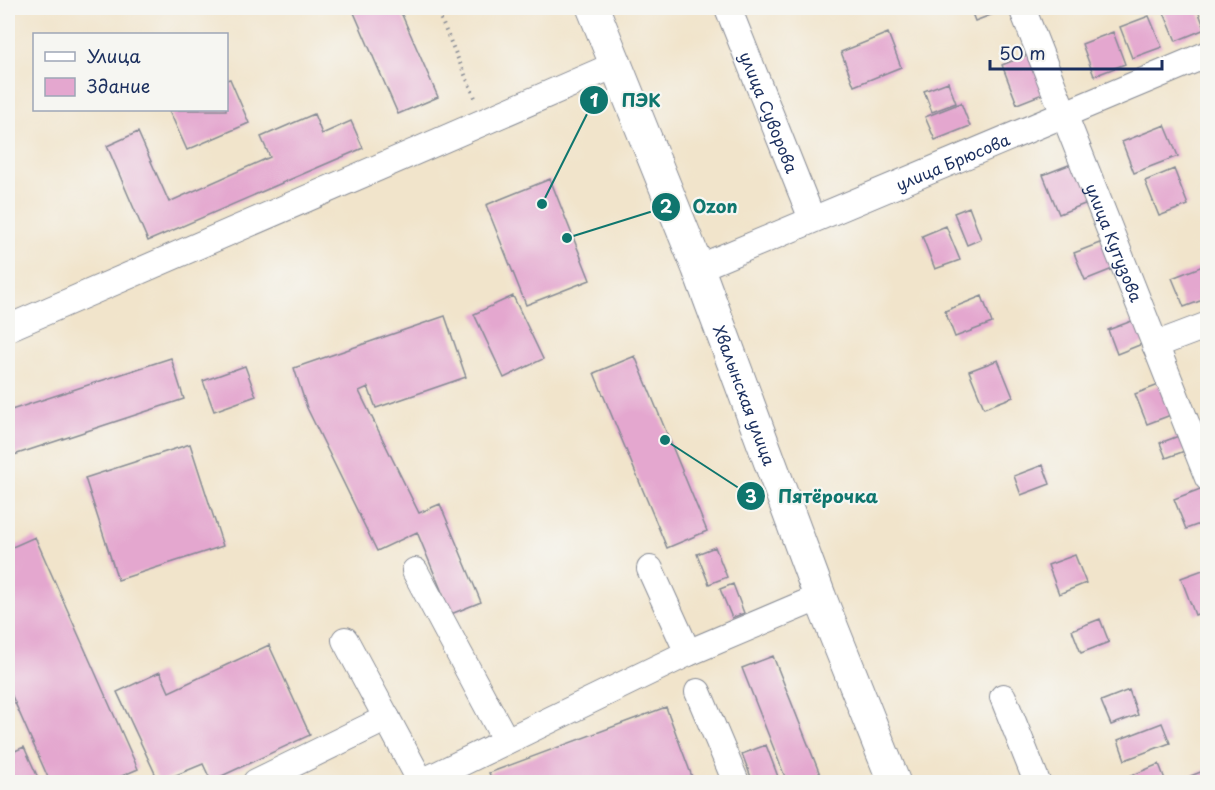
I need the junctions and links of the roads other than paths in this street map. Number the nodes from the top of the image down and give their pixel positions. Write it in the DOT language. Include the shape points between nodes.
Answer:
graph roads {
  1 [pos="593,8"];
  2 [pos="728,8"];
  3 [pos="1022,8"];
  4 [pos="1208,54"];
  5 [pos="615,65"];
  6 [pos="1064,115"];
  7 [pos="812,219"];
  8 [pos="698,268"];
  9 [pos="1208,325"];
  10 [pos="8,328"];
  11 [pos="1155,345"];
  12 [pos="1208,478"];
  13 [pos="650,569"];
  14 [pos="415,571"];
  15 [pos="820,597"];
  16 [pos="345,640"];
  17 [pos="688,652"];
  18 [pos="698,692"];
  19 [pos="1003,697"];
  20 [pos="387,718"];
  21 [pos="506,741"];
  22 [pos="256,783"];
  23 [pos="422,783"];
  24 [pos="736,783"];
  25 [pos="894,783"];
  26 [pos="1037,783"];
  1 -- 5 [label="main road, Хвалынская улица"];
  2 -- 7 [label="street, улица Суворова"];
  3 -- 6 [label="street, улица Кутузова"];
  4 -- 6 [label="street, улица Брюсова"];
  5 -- 8 [label="main road, Хвалынская улица"];
  5 -- 10 [label="street"];
  6 -- 7 [label="street, улица Брюсова"];
  6 -- 11 [label="street, улица Кутузова"];
  7 -- 8 [label="street, улица Брюсова"];
  8 -- 15 [label="main road, Хвалынская улица"];
  9 -- 11 [label="street"];
  11 -- 12 [label="street, улица Кутузова"];
  13 -- 17 [label="street"];
  14 -- 21 [label="street"];
  15 -- 17 [label="street"];
  15 -- 25 [label="main road, Хвалынская улица"];
  16 -- 20 [label="street"];
  17 -- 21 [label="street"];
  18 -- 24 [label="street"];
  19 -- 26 [label="street"];
  20 -- 22 [label="street"];
  20 -- 23 [label="street"];
  21 -- 23 [label="street"];
}
